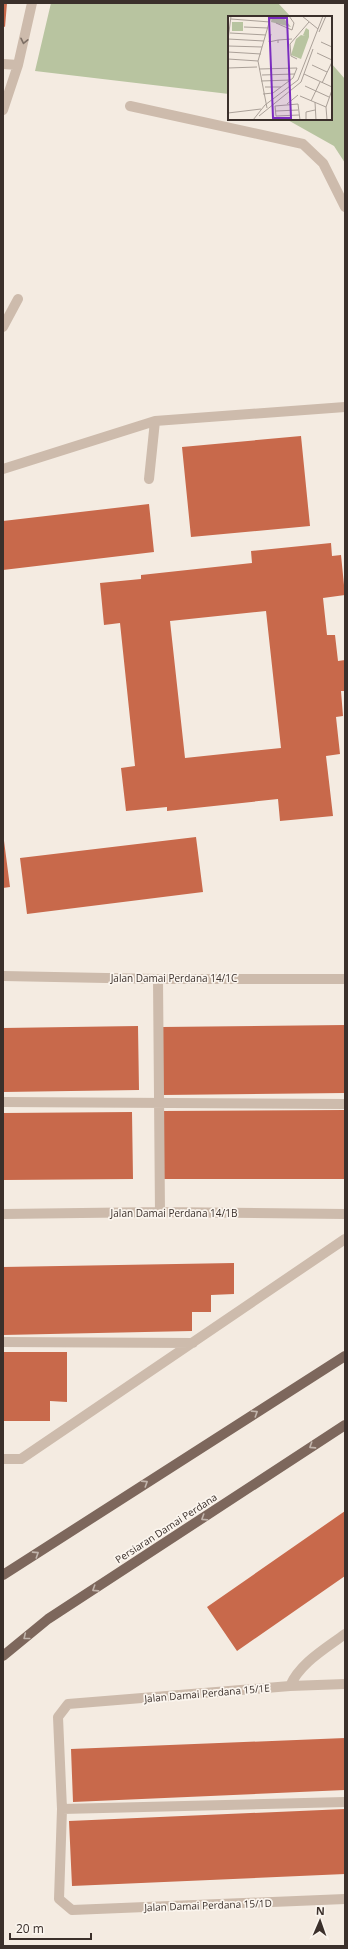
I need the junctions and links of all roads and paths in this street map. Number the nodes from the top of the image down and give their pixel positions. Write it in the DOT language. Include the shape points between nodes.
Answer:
graph roads {
  1 [pos="32,3"];
  2 [pos="3,64"];
  3 [pos="18,65"];
  4 [pos="130,106"];
  5 [pos="3,110"];
  6 [pos="345,207"];
  7 [pos="18,299"];
  8 [pos="3,327"];
  9 [pos="345,407"];
  10 [pos="154,421"];
  11 [pos="3,469"];
  12 [pos="149,479"];
  13 [pos="3,976"];
  14 [pos="158,979"];
  15 [pos="345,979"];
  16 [pos="3,1102"];
  17 [pos="159,1103"];
  18 [pos="345,1104"];
  19 [pos="160,1212"];
  20 [pos="3,1214"];
  21 [pos="345,1214"];
  22 [pos="345,1239"];
  23 [pos="3,1342"];
  24 [pos="193,1342"];
  25 [pos="345,1356"];
  26 [pos="345,1425"];
  27 [pos="3,1459"];
  28 [pos="3,1575"];
  29 [pos="345,1634"];
  30 [pos="3,1656"];
  31 [pos="345,1684"];
  32 [pos="290,1686"];
  33 [pos="345,1802"];
  34 [pos="62,1809"];
  35 [pos="345,1899"];
  1 -- 3 [label="street, one-way"];
  2 -- 3 [label="street"];
  3 -- 5 [label="street"];
  4 -- 6 [label="street" via="303,144 323,163"];
  7 -- 8 [label="street"];
  9 -- 10 [label="street"];
  10 -- 11 [label="street"];
  10 -- 12 [label="street"];
  13 -- 14 [label="street, Jalan Damai Perdana 14/1C"];
  14 -- 15 [label="street, Jalan Damai Perdana 14/1C"];
  14 -- 17 [label="street"];
  16 -- 17 [label="street"];
  17 -- 18 [label="street"];
  17 -- 19 [label="street"];
  19 -- 20 [label="street, Jalan Damai Perdana 14/1B"];
  19 -- 21 [label="street, Jalan Damai Perdana 14/1B"];
  22 -- 24 [label="street"];
  23 -- 24 [label="street"];
  24 -- 27 [label="street" via="21,1459"];
  28 -- 25 [label="main road, one-way"];
  26 -- 30 [label="main road, Persiaran Damai Perdana, one-way" via="48,1619"];
  29 -- 32 [label="street" via="304,1665"];
  31 -- 32 [label="street, Jalan Damai Perdana 15/1E"];
  32 -- 34 [label="street, Jalan Damai Perdana 15/1E" via="68,1704 58,1717"];
  33 -- 34 [label="street"];
  34 -- 35 [label="street, Jalan Damai Perdana 15/1D" via="59,1899 72,1910"];
}
